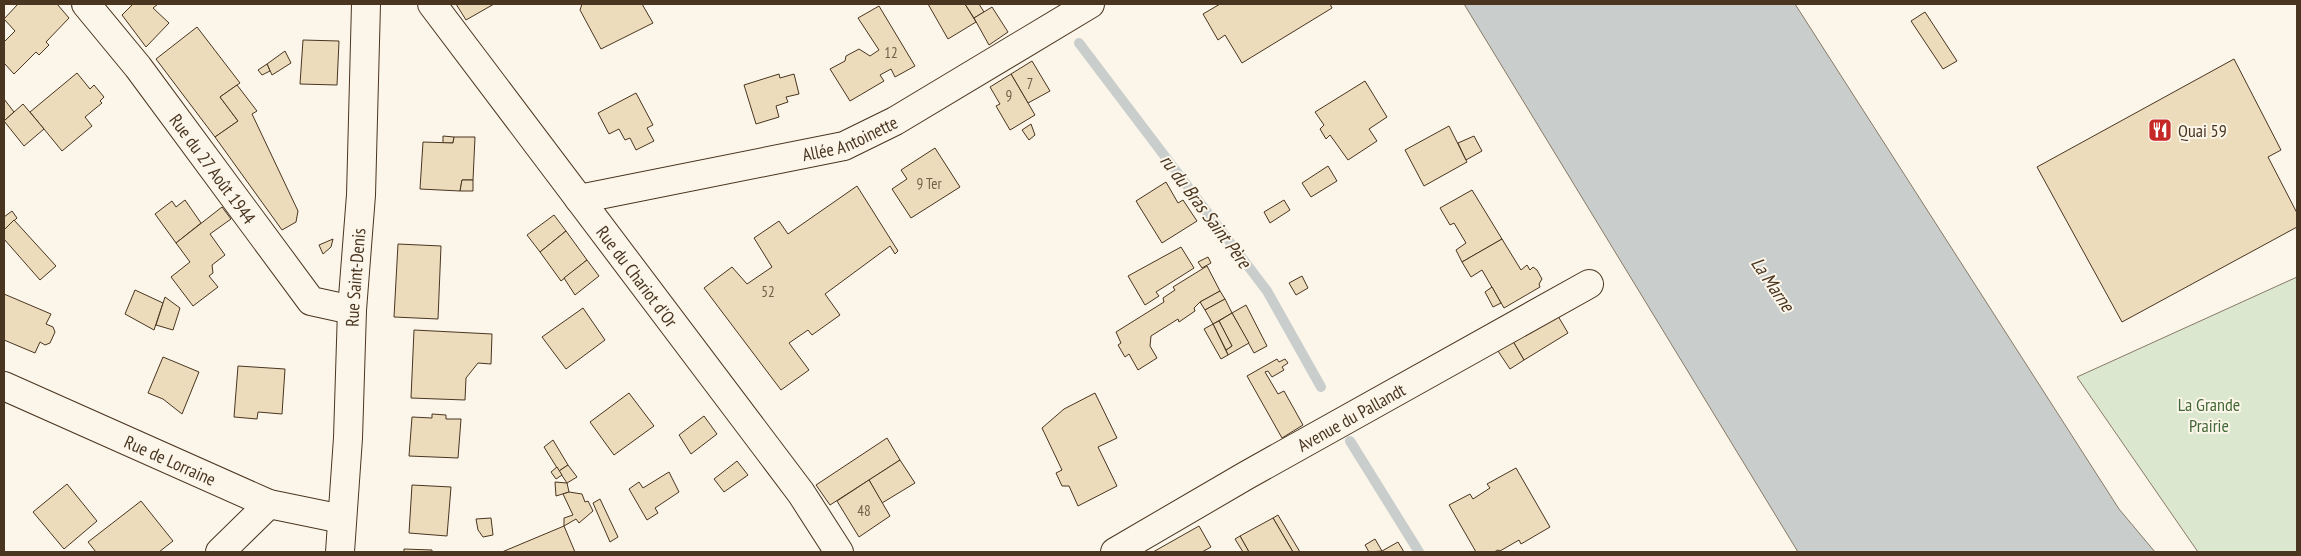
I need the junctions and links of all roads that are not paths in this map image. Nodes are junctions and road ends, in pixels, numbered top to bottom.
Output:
1 (86, 4) edge
2 (366, 4) edge
3 (432, 4) edge
4 (1090, 4) edge
5 (579, 199) junction
6 (1589, 284) dead end
7 (352, 310) junction
8 (4, 386) edge
9 (269, 504) junction
10 (342, 519) junction
11 (220, 552) edge
12 (340, 552) edge
13 (839, 552) edge
14 (1115, 552) edge

1 - 7 street, Rue du 27 Août 1944
2 - 7 street, Rue Saint-Denis
3 - 5 street, Rue du Chariot d'Or
4 - 5 street, Allée Antoinette
5 - 13 street, Rue du Chariot d'Or
6 - 14 street, Avenue du Pallandt
7 - 10 street, Rue Saint-Denis
8 - 9 street, Rue de Lorraine
9 - 10 street, Rue de Lorraine
9 - 11 street
10 - 12 street, Rue Saint-Denis

